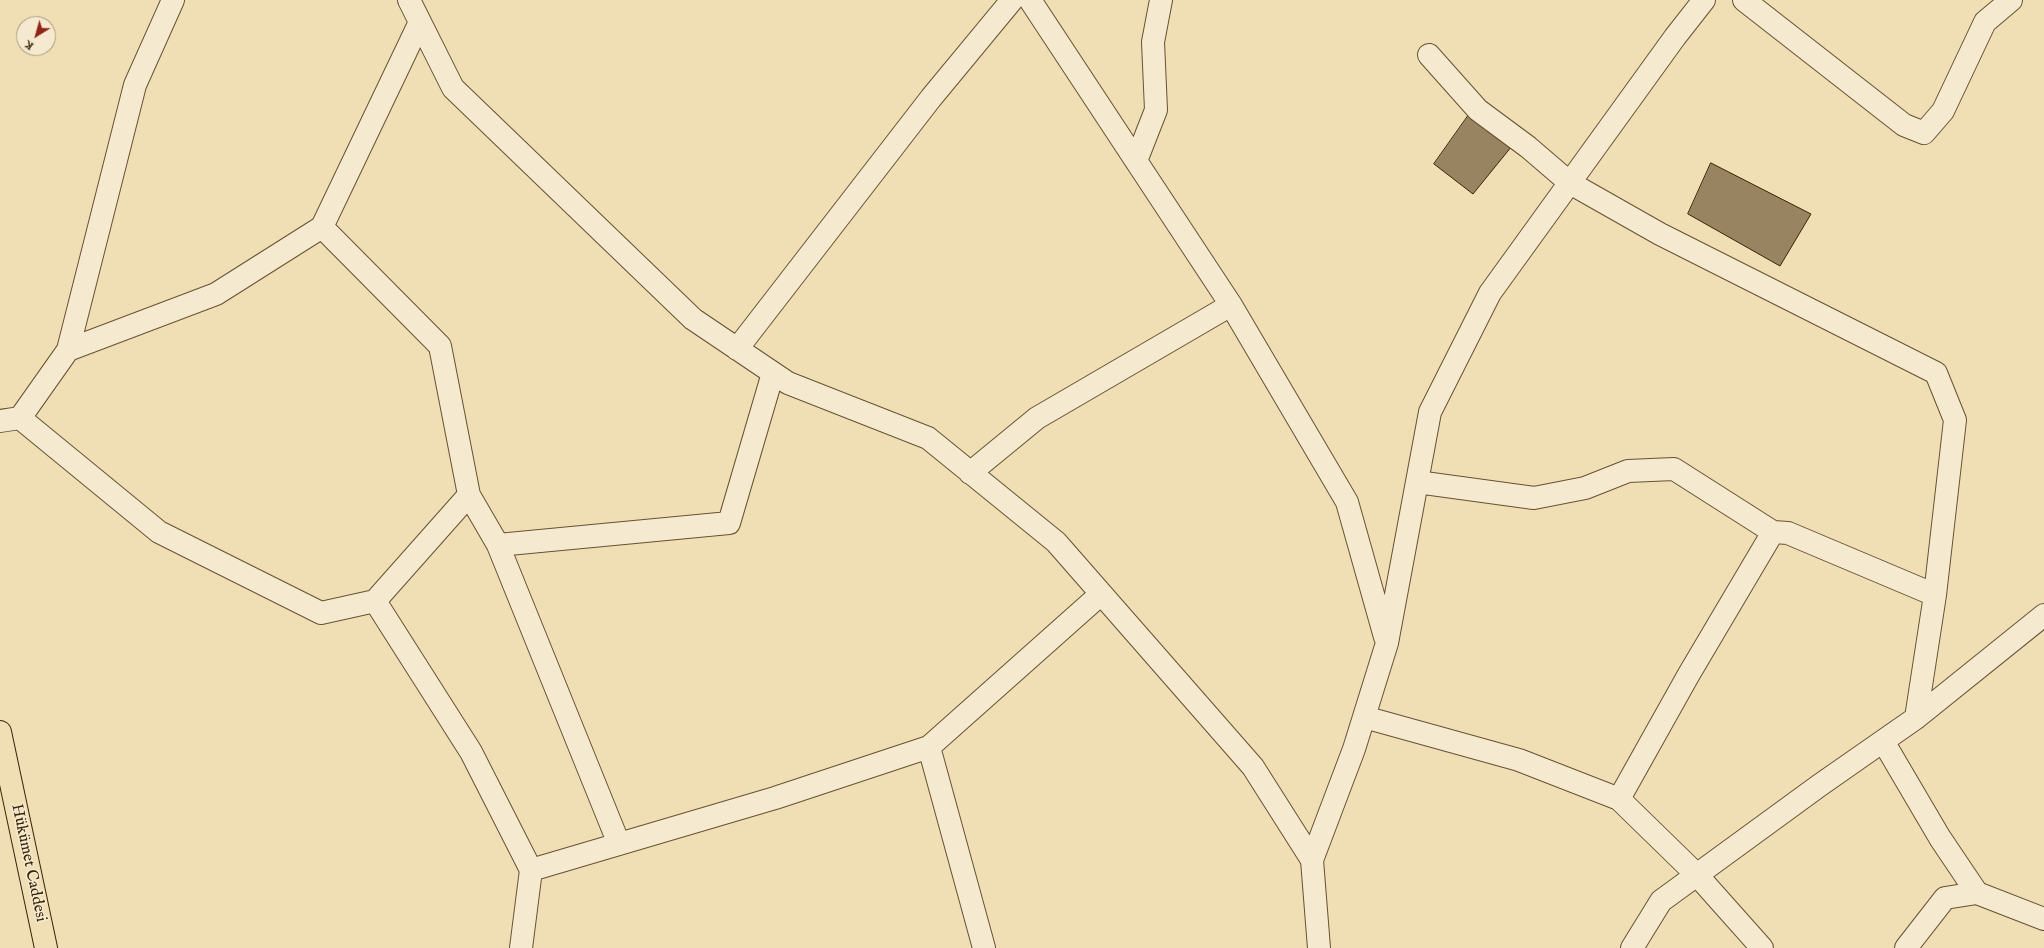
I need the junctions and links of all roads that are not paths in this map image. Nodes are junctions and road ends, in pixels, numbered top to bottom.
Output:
1 (173, 0) edge
2 (409, 0) edge
3 (1012, 0) edge
4 (1030, 0) edge
5 (1161, 0) edge
6 (1704, 0) edge
7 (1744, 0) edge
8 (2011, 0) edge
9 (420, 22) junction
10 (1430, 55) dead end
11 (1136, 161) junction
12 (1570, 183) junction
13 (322, 227) junction
14 (1231, 305) junction
15 (737, 349) junction
16 (68, 350) junction
17 (773, 372) junction
18 (10, 420) edge
19 (970, 473) junction
20 (1417, 482) junction
21 (469, 495) junction
22 (1773, 532) junction
23 (498, 545) junction
24 (1101, 594) junction
25 (1935, 595) junction
26 (375, 601) junction
27 (2044, 614) edge
28 (1386, 643) junction
29 (1364, 717) junction
30 (1916, 718) junction
31 (1, 740) edge
32 (1883, 741) junction
33 (929, 747) junction
34 (1619, 799) junction
35 (619, 844) junction
36 (1312, 860) junction
37 (531, 870) junction
38 (1697, 875) junction
39 (1977, 893) junction
40 (2044, 919) edge
41 (46, 948) edge
42 (521, 948) edge
43 (984, 948) edge
44 (1319, 948) edge
45 (1632, 948) edge
46 (1762, 948) edge
47 (1906, 948) edge

1 - 16 street
2 - 9 street
3 - 15 street
4 - 11 street
5 - 11 street
6 - 12 street
7 - 8 street
9 - 13 street
9 - 15 street
10 - 12 street
11 - 14 street
12 - 20 street
12 - 25 street
13 - 16 street
13 - 21 street
14 - 19 street
14 - 28 street
15 - 17 street
16 - 18 street
17 - 19 street
17 - 23 street
18 - 26 street
19 - 24 street
20 - 22 street
20 - 28 street
21 - 23 street
21 - 26 street
22 - 25 street
22 - 34 street
23 - 35 street
24 - 33 street
24 - 36 street
25 - 30 street
26 - 37 street
27 - 30 street
28 - 29 street
29 - 34 street
29 - 36 street
30 - 32 street
31 - 41 main road, Hükümet Caddesi
32 - 38 street
32 - 39 street
33 - 35 street
33 - 43 street
34 - 38 street
35 - 37 street
36 - 44 street
37 - 42 street
38 - 45 street
38 - 46 street
39 - 40 street
39 - 47 street

